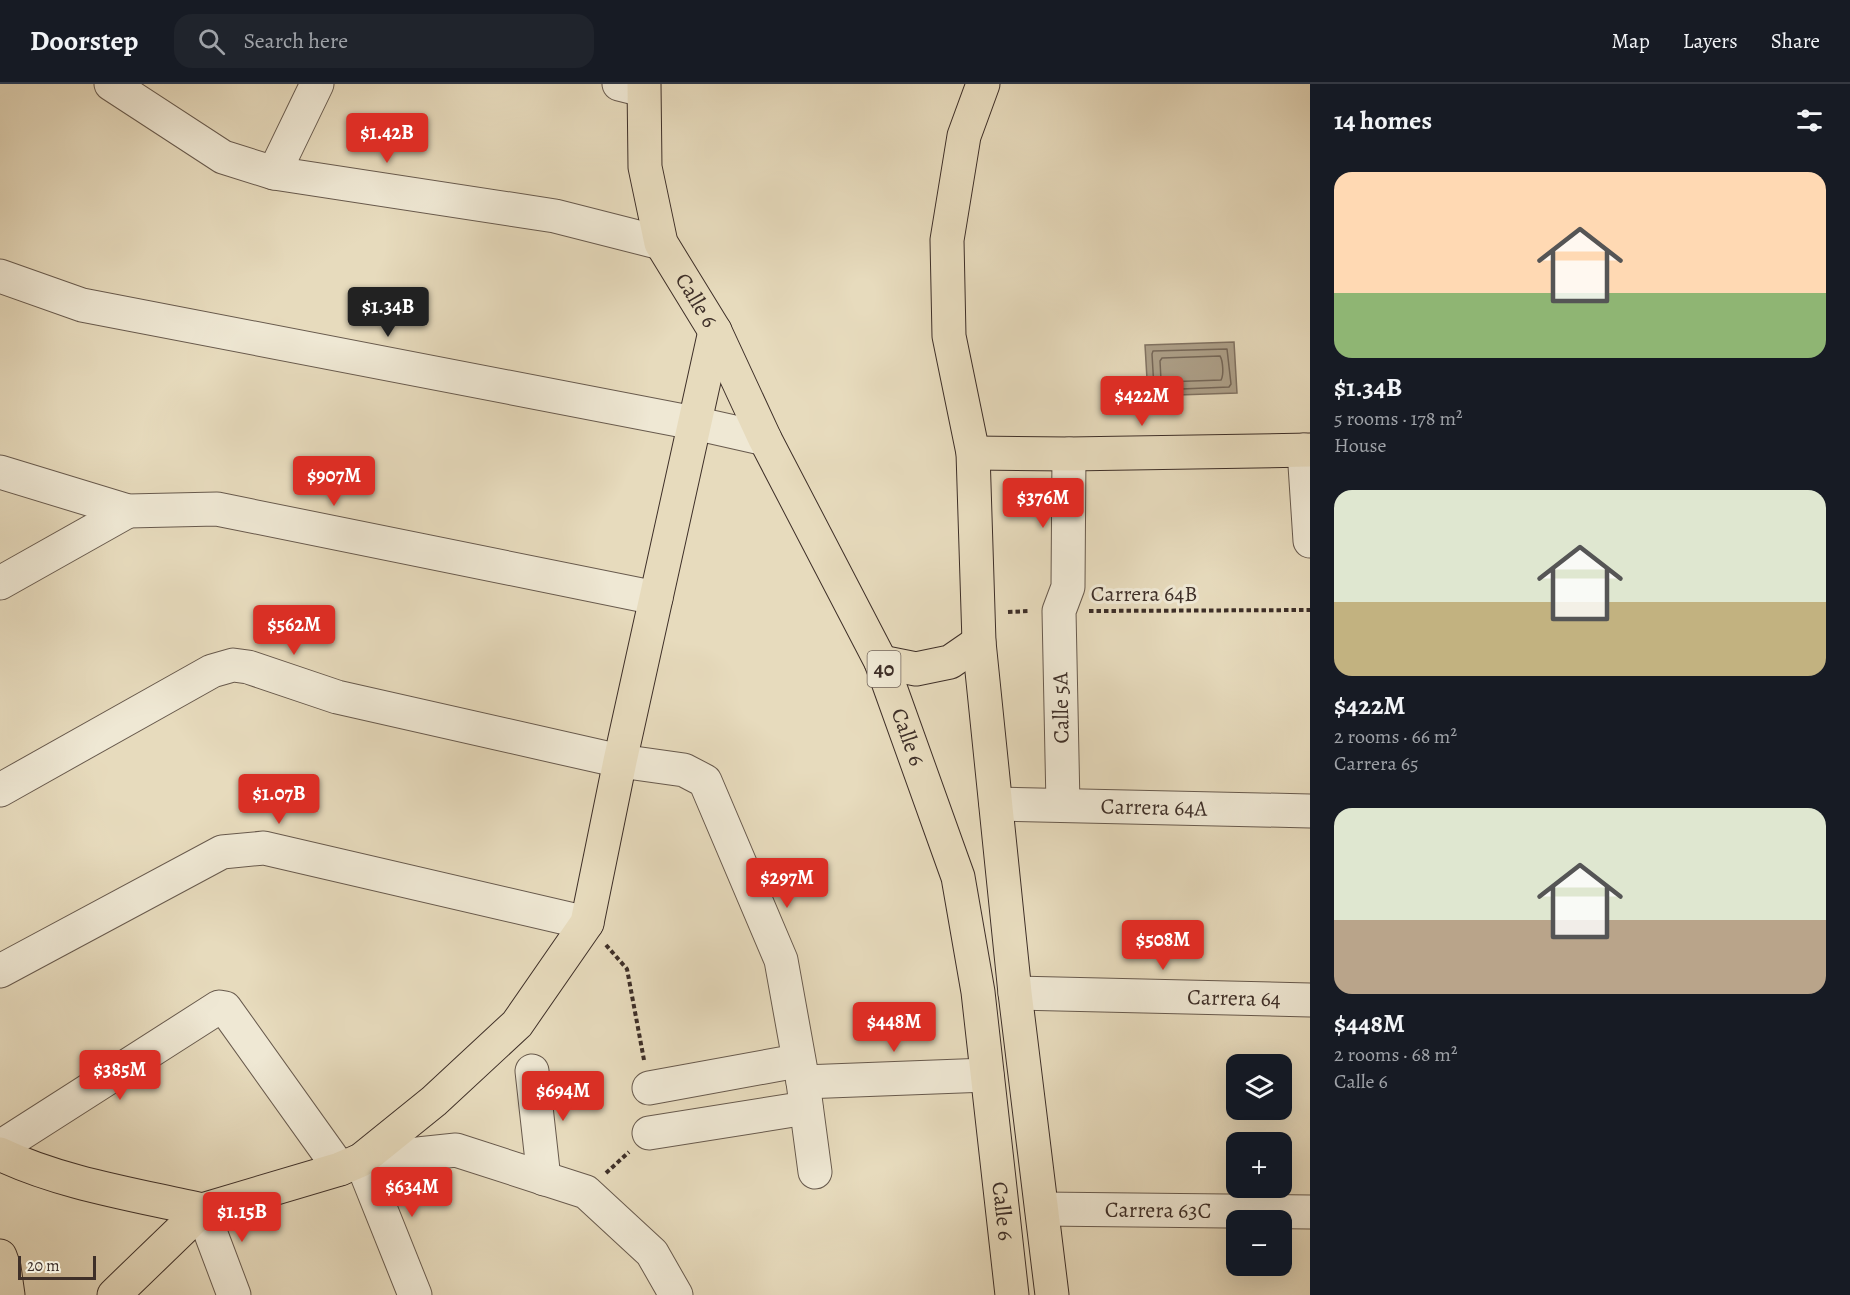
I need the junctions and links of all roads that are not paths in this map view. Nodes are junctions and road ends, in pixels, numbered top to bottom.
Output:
1 (111, 84) edge
2 (317, 84) edge
3 (983, 84) edge
4 (636, 86) edge
5 (274, 173) junction
6 (661, 243) junction
7 (0, 276) edge
8 (715, 331) junction
9 (694, 423) junction
10 (765, 439) junction
11 (1307, 450) edge
12 (974, 453) junction
13 (1069, 454) junction
14 (0, 472) edge
15 (128, 511) junction
16 (1310, 541) edge
17 (0, 583) edge
18 (656, 598) junction
19 (979, 627) junction
20 (881, 662) junction
21 (620, 761) junction
22 (0, 790) edge
23 (996, 804) junction
24 (1063, 805) junction
25 (1310, 811) edge
26 (587, 923) junction
27 (0, 971) edge
28 (1015, 993) junction
29 (1310, 1000) edge
30 (531, 1071) dead end
31 (987, 1075) junction
32 (802, 1084) junction
33 (649, 1088) road end
34 (648, 1133) road end
35 (0, 1147) edge
36 (0, 1154) edge
37 (350, 1165) junction
38 (815, 1172) dead end
39 (544, 1179) junction
40 (1042, 1209) junction
41 (202, 1210) junction
42 (1310, 1212) edge
43 (0, 1256) edge
44 (8, 1295) edge
45 (114, 1295) edge
46 (234, 1295) edge
47 (415, 1295) edge
48 (676, 1295) edge
49 (1012, 1295) edge
50 (1052, 1295) edge

1 - 5 street
2 - 5 street
3 - 12 main road, Calle 6
4 - 6 main road, Calle 6 / 40
5 - 6 street
6 - 8 main road, Calle 6 / 40
7 - 9 street
8 - 9 main road
8 - 10 main road, Calle 6 / 40
9 - 10 street
9 - 18 main road
10 - 20 main road, Calle 6 / 40
11 - 13 main road
11 - 16 street
12 - 13 main road
12 - 19 main road, Calle 6
13 - 24 street, Calle 5A
14 - 15 street
15 - 17 street
15 - 18 street
18 - 21 main road
19 - 20 main road
19 - 23 main road, Calle 6
20 - 31 main road, Calle 6 / 40
21 - 22 street
21 - 26 main road
21 - 32 street
23 - 24 street, Carrera 64A
23 - 28 main road, Calle 6
24 - 25 street, Carrera 64A
26 - 27 street
26 - 37 main road
28 - 29 street, Carrera 64
28 - 40 main road, Calle 6
30 - 39 street
31 - 32 street
31 - 49 main road, Calle 6 / 40
32 - 33 street
32 - 34 street
32 - 38 street
35 - 37 street
36 - 41 main road
37 - 39 street
37 - 41 main road
37 - 47 street
39 - 48 street
40 - 42 street, Carrera 63C
40 - 50 main road, Calle 6
41 - 45 main road
41 - 46 street
43 - 44 main road

